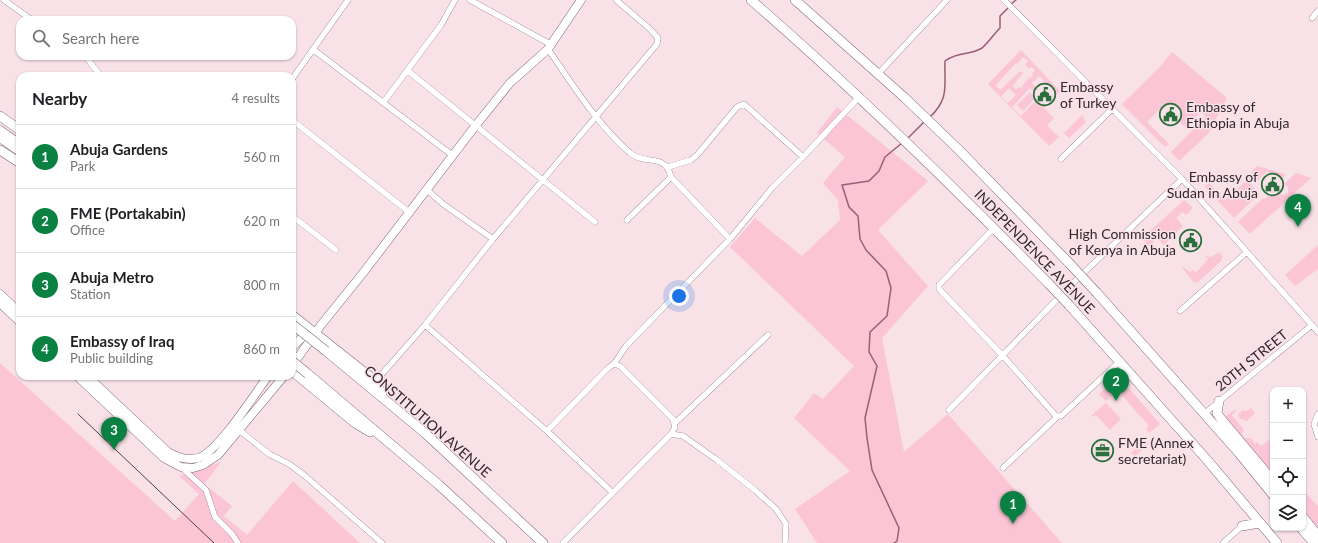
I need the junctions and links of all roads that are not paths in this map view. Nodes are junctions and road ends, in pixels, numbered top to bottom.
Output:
1 (4, 0) edge
2 (348, 0) edge
3 (455, 0) edge
4 (470, 0) edge
5 (581, 0) edge
6 (616, 0) edge
7 (751, 0) edge
8 (795, 0) edge
9 (947, 0) edge
10 (1004, 0) edge
11 (1318, 11) edge
12 (26, 16) edge
13 (1312, 18) dead end
14 (549, 47) junction
15 (314, 50) junction
16 (88, 60) edge
17 (408, 71) junction
18 (98, 72) edge
19 (879, 73) junction
20 (296, 74) edge
21 (859, 97) junction
22 (383, 103) junction
23 (1112, 109) junction
24 (0, 116) edge
25 (596, 118) junction
26 (296, 123) edge
27 (476, 125) junction
28 (16, 127) edge
29 (0, 130) edge
30 (0, 138) edge
31 (13, 148) edge
32 (452, 155) junction
33 (803, 157) junction
34 (1062, 159) dead end
35 (668, 167) junction
36 (671, 177) junction
37 (1182, 179) junction
38 (543, 180) junction
39 (426, 189) junction
40 (409, 212) junction
41 (296, 219) edge
42 (627, 220) dead end
43 (595, 222) dead end
44 (994, 228) junction
45 (493, 239) junction
46 (730, 239) junction
47 (336, 250) dead end
48 (1247, 252) junction
49 (0, 294) edge
50 (0, 303) edge
51 (16, 309) edge
52 (1180, 311) dead end
53 (296, 317) edge
54 (16, 318) edge
55 (425, 325) junction
56 (1312, 325) junction
57 (296, 327) edge
58 (316, 329) junction
59 (1318, 332) edge
60 (768, 335) dead end
61 (296, 343) edge
62 (1003, 356) junction
63 (296, 360) edge
64 (1120, 361) junction
65 (296, 364) edge
66 (614, 364) junction
67 (296, 374) edge
68 (81, 380) edge
69 (91, 380) edge
70 (265, 380) edge
71 (281, 380) edge
72 (375, 382) junction
73 (1219, 401) junction
74 (388, 403) junction
75 (948, 410) dead end
76 (1205, 413) junction
77 (1318, 414) edge
78 (1057, 417) junction
79 (675, 423) junction
80 (240, 430) junction
81 (547, 431) junction
82 (671, 434) junction
83 (1318, 437) edge
84 (1242, 444) junction
85 (393, 446) junction
86 (181, 467) junction
87 (1003, 468) dead end
88 (1253, 470) junction
89 (1270, 477) edge
90 (1270, 491) edge
91 (613, 493) junction
92 (510, 512) junction
93 (1250, 512) junction
94 (478, 521) junction
95 (1306, 521) edge
96 (1259, 523) junction
97 (1242, 526) junction
98 (1304, 531) edge
99 (1318, 536) edge
100 (238, 543) edge
101 (382, 543) edge
102 (494, 543) edge
103 (502, 543) edge
104 (543, 543) edge
105 (551, 543) edge
106 (563, 543) edge
107 (784, 543) edge
108 (1222, 543) edge
109 (1277, 543) edge
110 (1314, 543) edge

1 - 12 street
2 - 15 street
3 - 17 street
4 - 14 street
5 - 14 street
6 - 25 street
7 - 21 main road, INDEPENDENCE AVENUE
8 - 19 main road, INDEPENDENCE AVENUE
9 - 19 street
10 - 23 street
11 - 13 street
14 - 25 street
14 - 27 street
15 - 20 street
15 - 22 street
16 - 18 street
17 - 22 street
17 - 27 street
19 - 76 main road, INDEPENDENCE AVENUE, bridge
21 - 33 street
21 - 44 main road, INDEPENDENCE AVENUE
22 - 32 street
23 - 34 street
23 - 37 street
24 - 28 main road
25 - 35 street
25 - 38 street
26 - 40 street
27 - 32 street
27 - 38 street
29 - 31 street
30 - 31 street
32 - 39 street
33 - 35 street
33 - 46 street
35 - 36 street
36 - 42 street
36 - 46 street
37 - 48 street
37 - 62 street
38 - 43 street
38 - 45 street
39 - 40 street
39 - 45 street
40 - 58 street
41 - 47 street
44 - 62 street
44 - 64 main road, INDEPENDENCE AVENUE, bridge
45 - 55 street
46 - 66 street
48 - 52 street
48 - 56 street
49 - 51 street
50 - 54 street
53 - 58 main road
55 - 72 street
55 - 81 street
56 - 59 street
56 - 73 street, 20TH STREET
57 - 74 main road, CONSTITUTION AVENUE, bridge
58 - 61 street
58 - 63 street
58 - 72 main road
60 - 79 street
62 - 75 street
62 - 78 street
64 - 78 street
64 - 93 main road, INDEPENDENCE AVENUE
65 - 85 main road, bridge
66 - 79 street
66 - 81 street
67 - 85 main road
68 - 86 street
69 - 70 street
71 - 80 street
72 - 74 main road
73 - 76 street, 20TH STREET
73 - 84 main road
74 - 92 main road, CONSTITUTION AVENUE
76 - 88 main road, INDEPENDENCE AVENUE
77 - 83 street
78 - 87 street
79 - 82 street
80 - 86 street
80 - 101 street
81 - 91 street
82 - 91 street
82 - 107 street
84 - 88 main road
84 - 89 main road
85 - 94 main road
86 - 100 street
88 - 90 main road, INDEPENDENCE AVENUE
91 - 106 street
92 - 104 main road, CONSTITUTION AVENUE
92 - 105 main road
93 - 96 main road, INDEPENDENCE AVENUE
93 - 97 main road
94 - 102 main road
94 - 103 main road
95 - 99 main road
96 - 97 main road
96 - 109 main road, INDEPENDENCE AVENUE
97 - 108 street
98 - 110 main road

